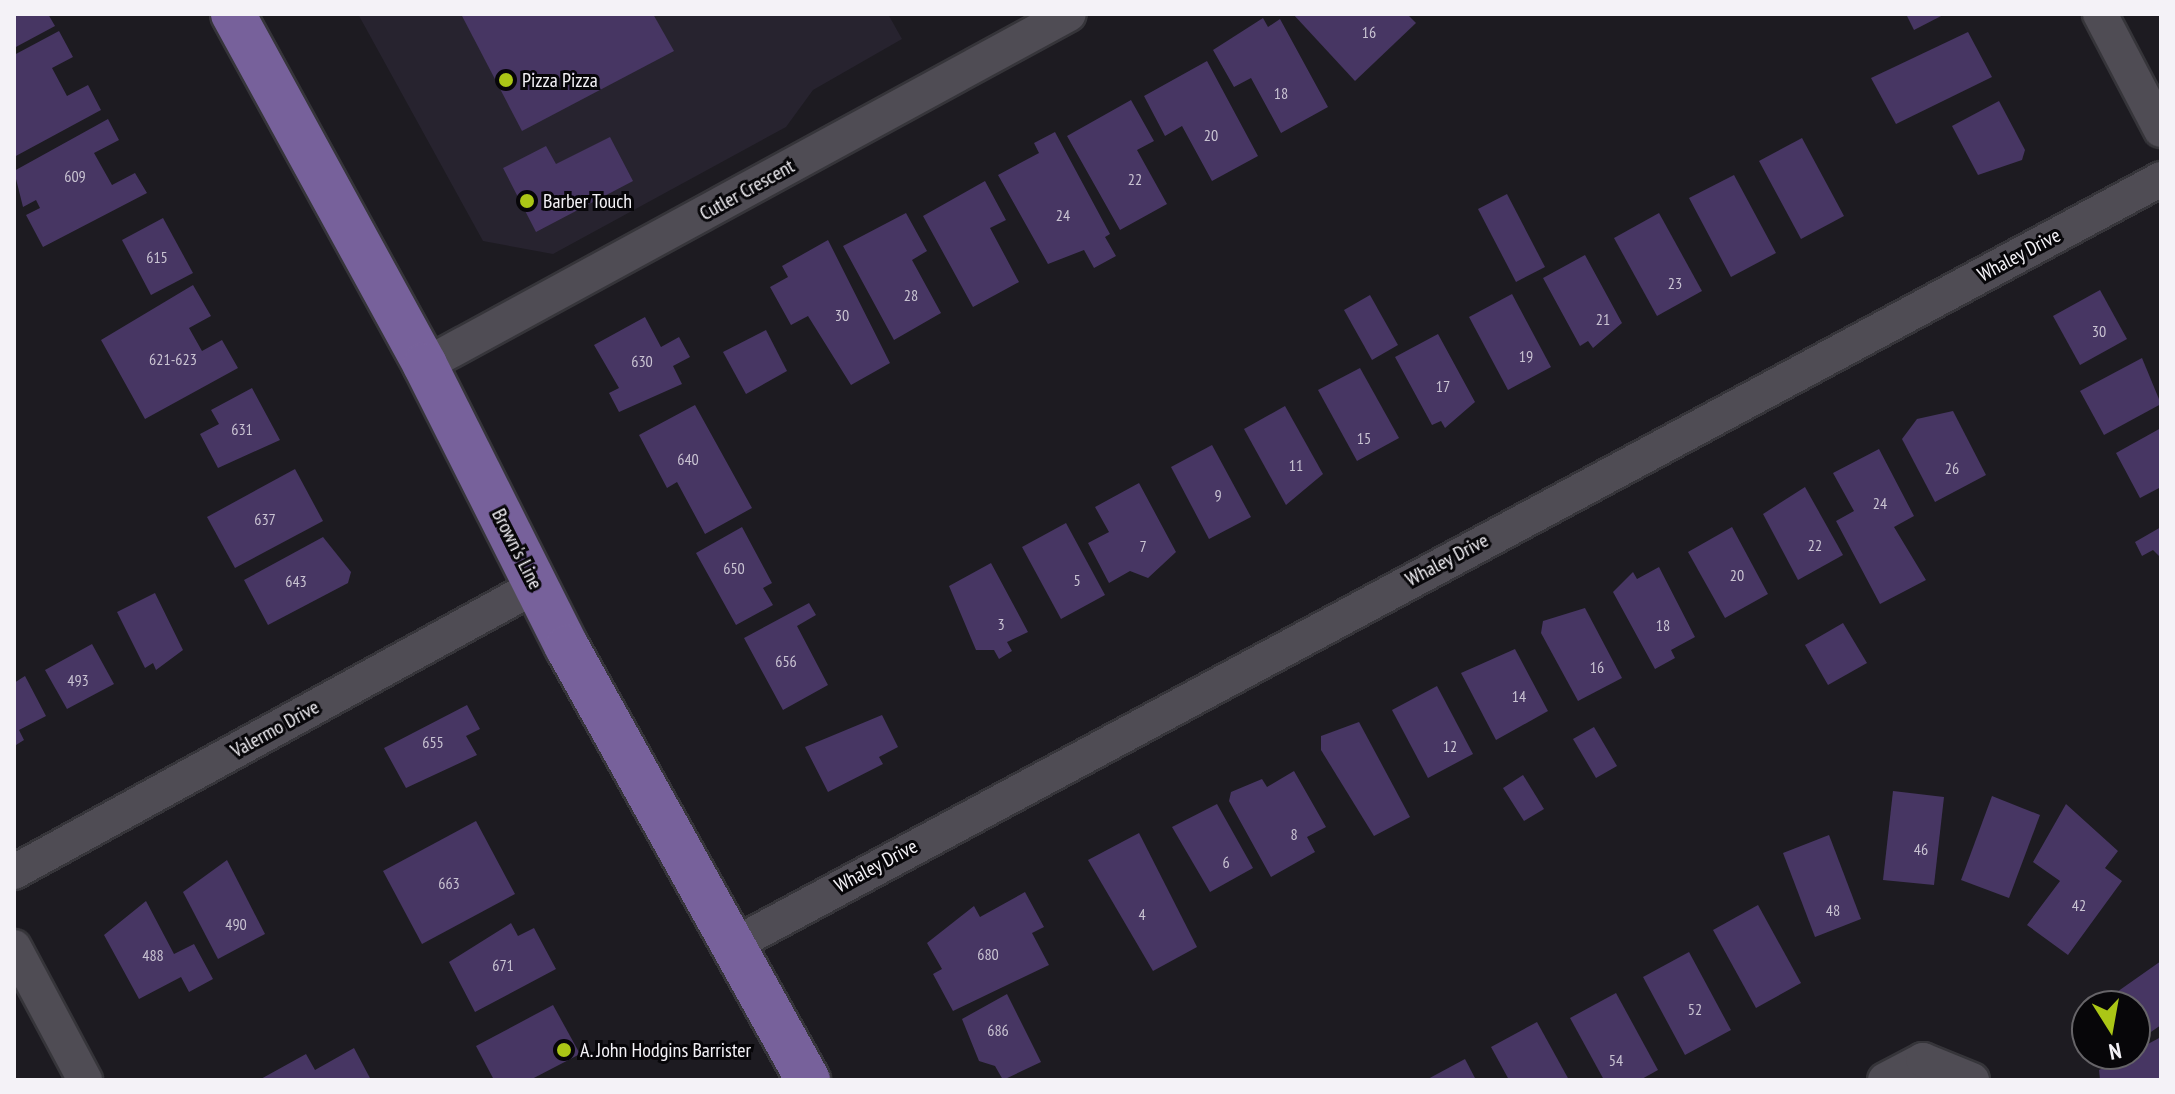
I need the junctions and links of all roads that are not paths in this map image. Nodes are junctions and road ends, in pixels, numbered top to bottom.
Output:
1 (233, 14) edge
2 (1069, 14) edge
3 (2100, 14) edge
4 (2161, 130) edge
5 (2161, 179) edge
6 (425, 365) junction
7 (536, 586) junction
8 (14, 872) edge
9 (735, 944) junction
10 (14, 947) edge
11 (85, 1080) edge
12 (808, 1080) edge
13 (1885, 1080) edge
14 (1972, 1080) edge

1 - 6 main road, Brown's Line
2 - 6 street, Cutler Crescent
3 - 4 street
5 - 9 street, Whaley Drive
6 - 7 main road, Brown's Line
7 - 8 street, Valermo Drive
7 - 9 main road, Brown's Line
9 - 12 main road, Brown's Line
10 - 11 street
13 - 14 street

